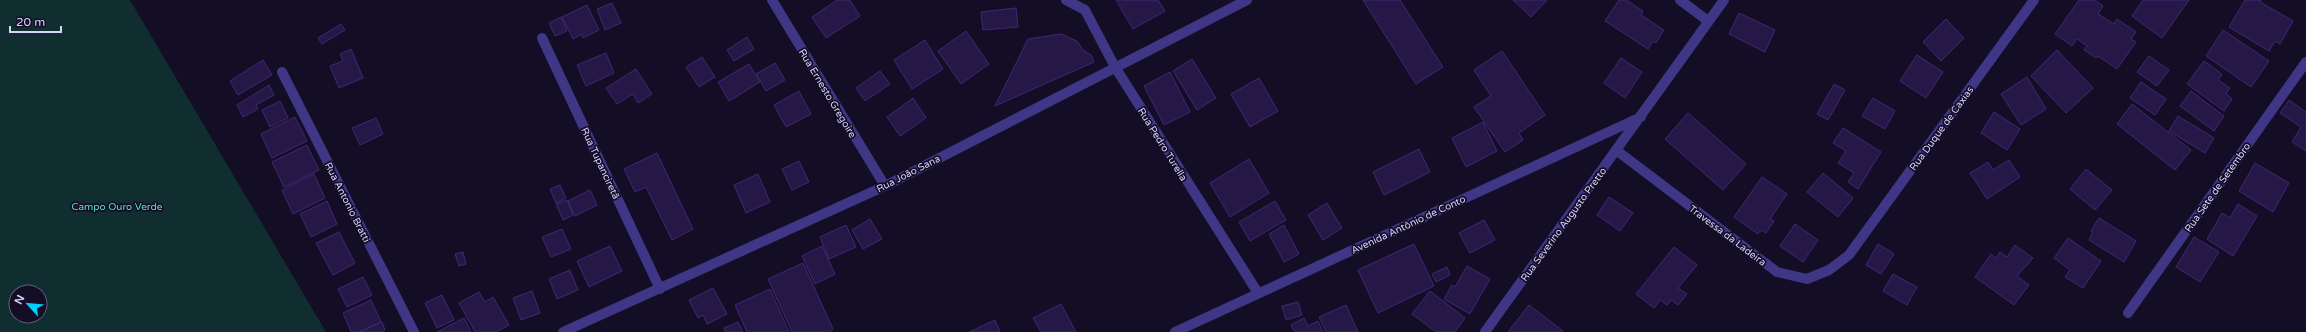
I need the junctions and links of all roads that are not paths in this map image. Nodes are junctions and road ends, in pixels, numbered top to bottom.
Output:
1 (772, 0) edge
2 (1066, 0) edge
3 (1247, 0) edge
4 (1680, 0) edge
5 (1724, 0) edge
6 (2034, 0) edge
7 (1708, 22) junction
8 (542, 38) dead end
9 (2306, 62) edge
10 (1115, 67) junction
11 (282, 72) dead end
12 (1641, 117) junction
13 (1616, 150) junction
14 (885, 186) junction
15 (1849, 256) joint
16 (660, 289) junction
17 (1258, 293) junction
18 (2128, 313) dead end
19 (414, 332) edge
20 (562, 332) edge
21 (1175, 332) edge
22 (1485, 332) edge

1 - 14 street, Rua Ernesto Gregoire
2 - 10 street, Rua Pedro Turella
3 - 10 street, Rua João Sana
4 - 7 street
5 - 7 street, Rua Severino Augusto Pretto
6 - 15 street, Rua Duque de Caxias
7 - 12 street, Rua Severino Augusto Pretto
8 - 16 street, Rua Tupanciretã
9 - 18 street, Rua Sete de Setembro
10 - 14 street, Rua João Sana
10 - 17 street, Rua Pedro Turella
11 - 19 street, Rua Antonio Bratti
12 - 13 street, Rua Severino Augusto Pretto
12 - 17 street, Avenida Antônio de Conto
13 - 15 street, Travessa da Ladeira
13 - 22 street, Rua Severino Augusto Pretto
14 - 16 street, Rua João Sana
16 - 20 street, Rua João Sana
17 - 21 street, Avenida Antônio de Conto

